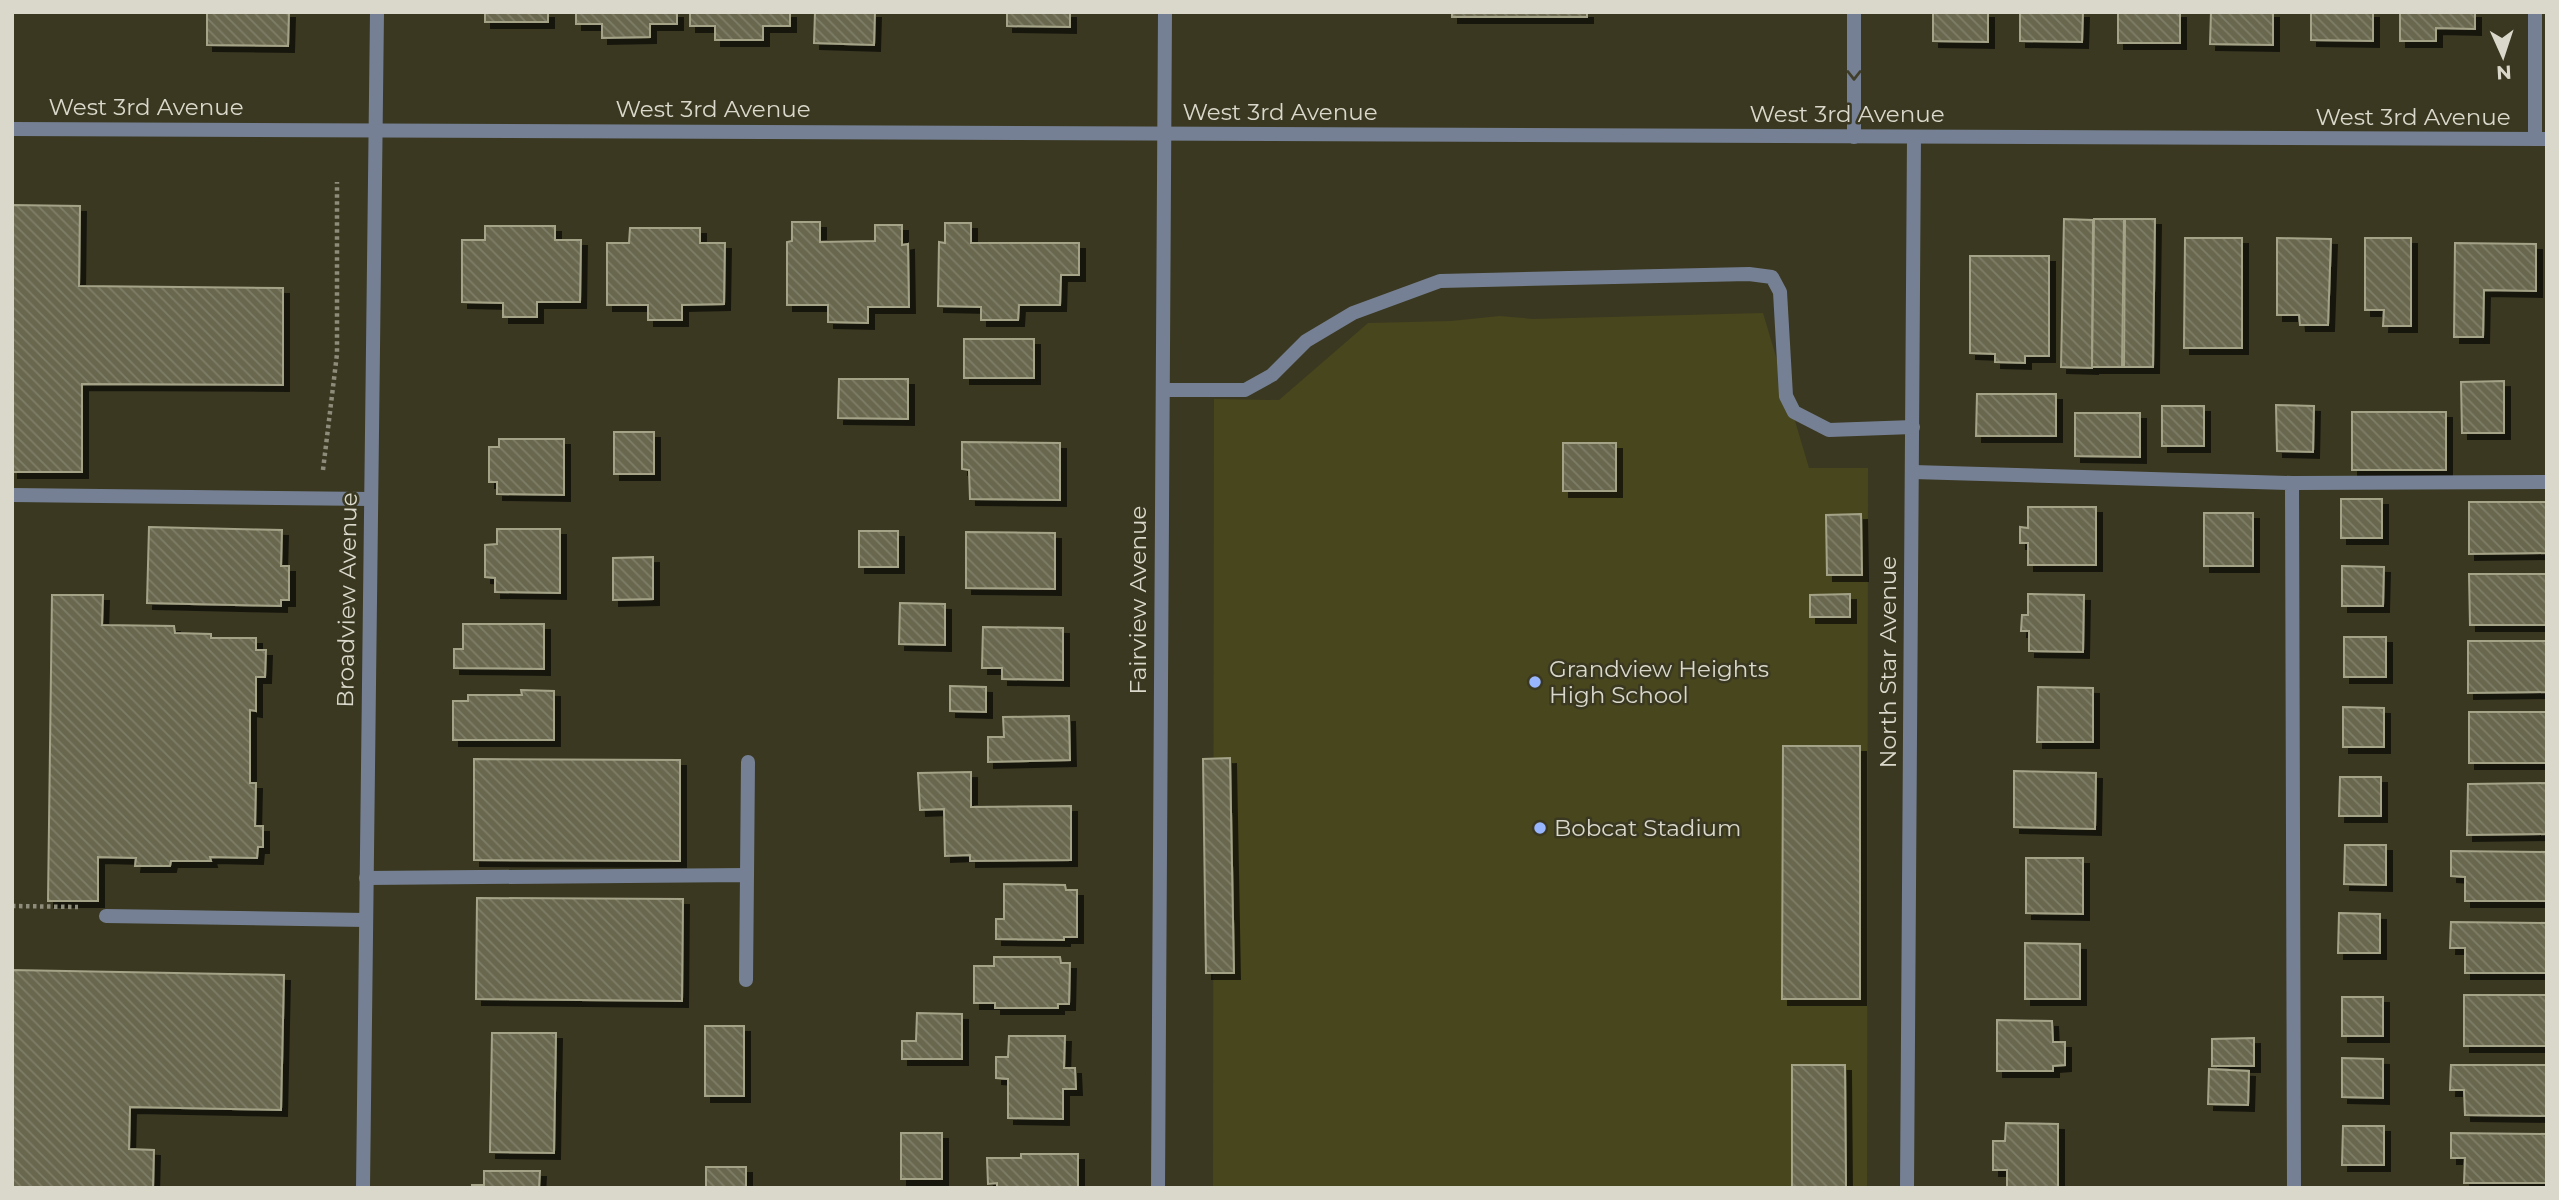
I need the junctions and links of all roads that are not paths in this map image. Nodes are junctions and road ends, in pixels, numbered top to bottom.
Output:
1 (377, 12) edge
2 (1165, 12) edge
3 (1854, 12) edge
4 (2535, 12) edge
5 (12, 129) edge
6 (375, 132) junction
7 (1165, 135) junction
8 (1854, 137) junction
9 (1914, 137) junction
10 (2541, 139) edge
11 (1163, 390) junction
12 (1913, 427) junction
13 (1913, 472) junction
14 (2547, 482) edge
15 (2292, 483) junction
16 (12, 495) edge
17 (371, 499) junction
18 (748, 762) dead end
19 (747, 875) junction
20 (366, 878) junction
21 (106, 916) dead end
22 (366, 920) junction
23 (746, 979) dead end
24 (363, 1188) edge
25 (1158, 1188) edge
26 (1907, 1188) edge
27 (2294, 1188) edge

1 - 6 street, Broadview Avenue
2 - 7 street, Fairview Avenue
3 -> 8 street
4 - 10 street
5 - 6 street, West 3rd Avenue
6 - 7 street, West 3rd Avenue
6 - 17 street, Broadview Avenue
7 - 8 street, West 3rd Avenue
7 - 11 street, Fairview Avenue
8 - 9 street, West 3rd Avenue
9 - 10 street, West 3rd Avenue
9 - 12 street, North Star Avenue
11 - 12 street
11 - 25 street, Fairview Avenue
12 - 13 street, North Star Avenue
13 - 15 street
13 - 26 street, North Star Avenue
14 - 15 street
15 - 27 street
16 - 17 street
17 - 20 street, Broadview Avenue
18 - 19 street
19 - 20 street
19 - 23 street
20 - 22 street, Broadview Avenue
21 - 22 street
22 - 24 street, Broadview Avenue

